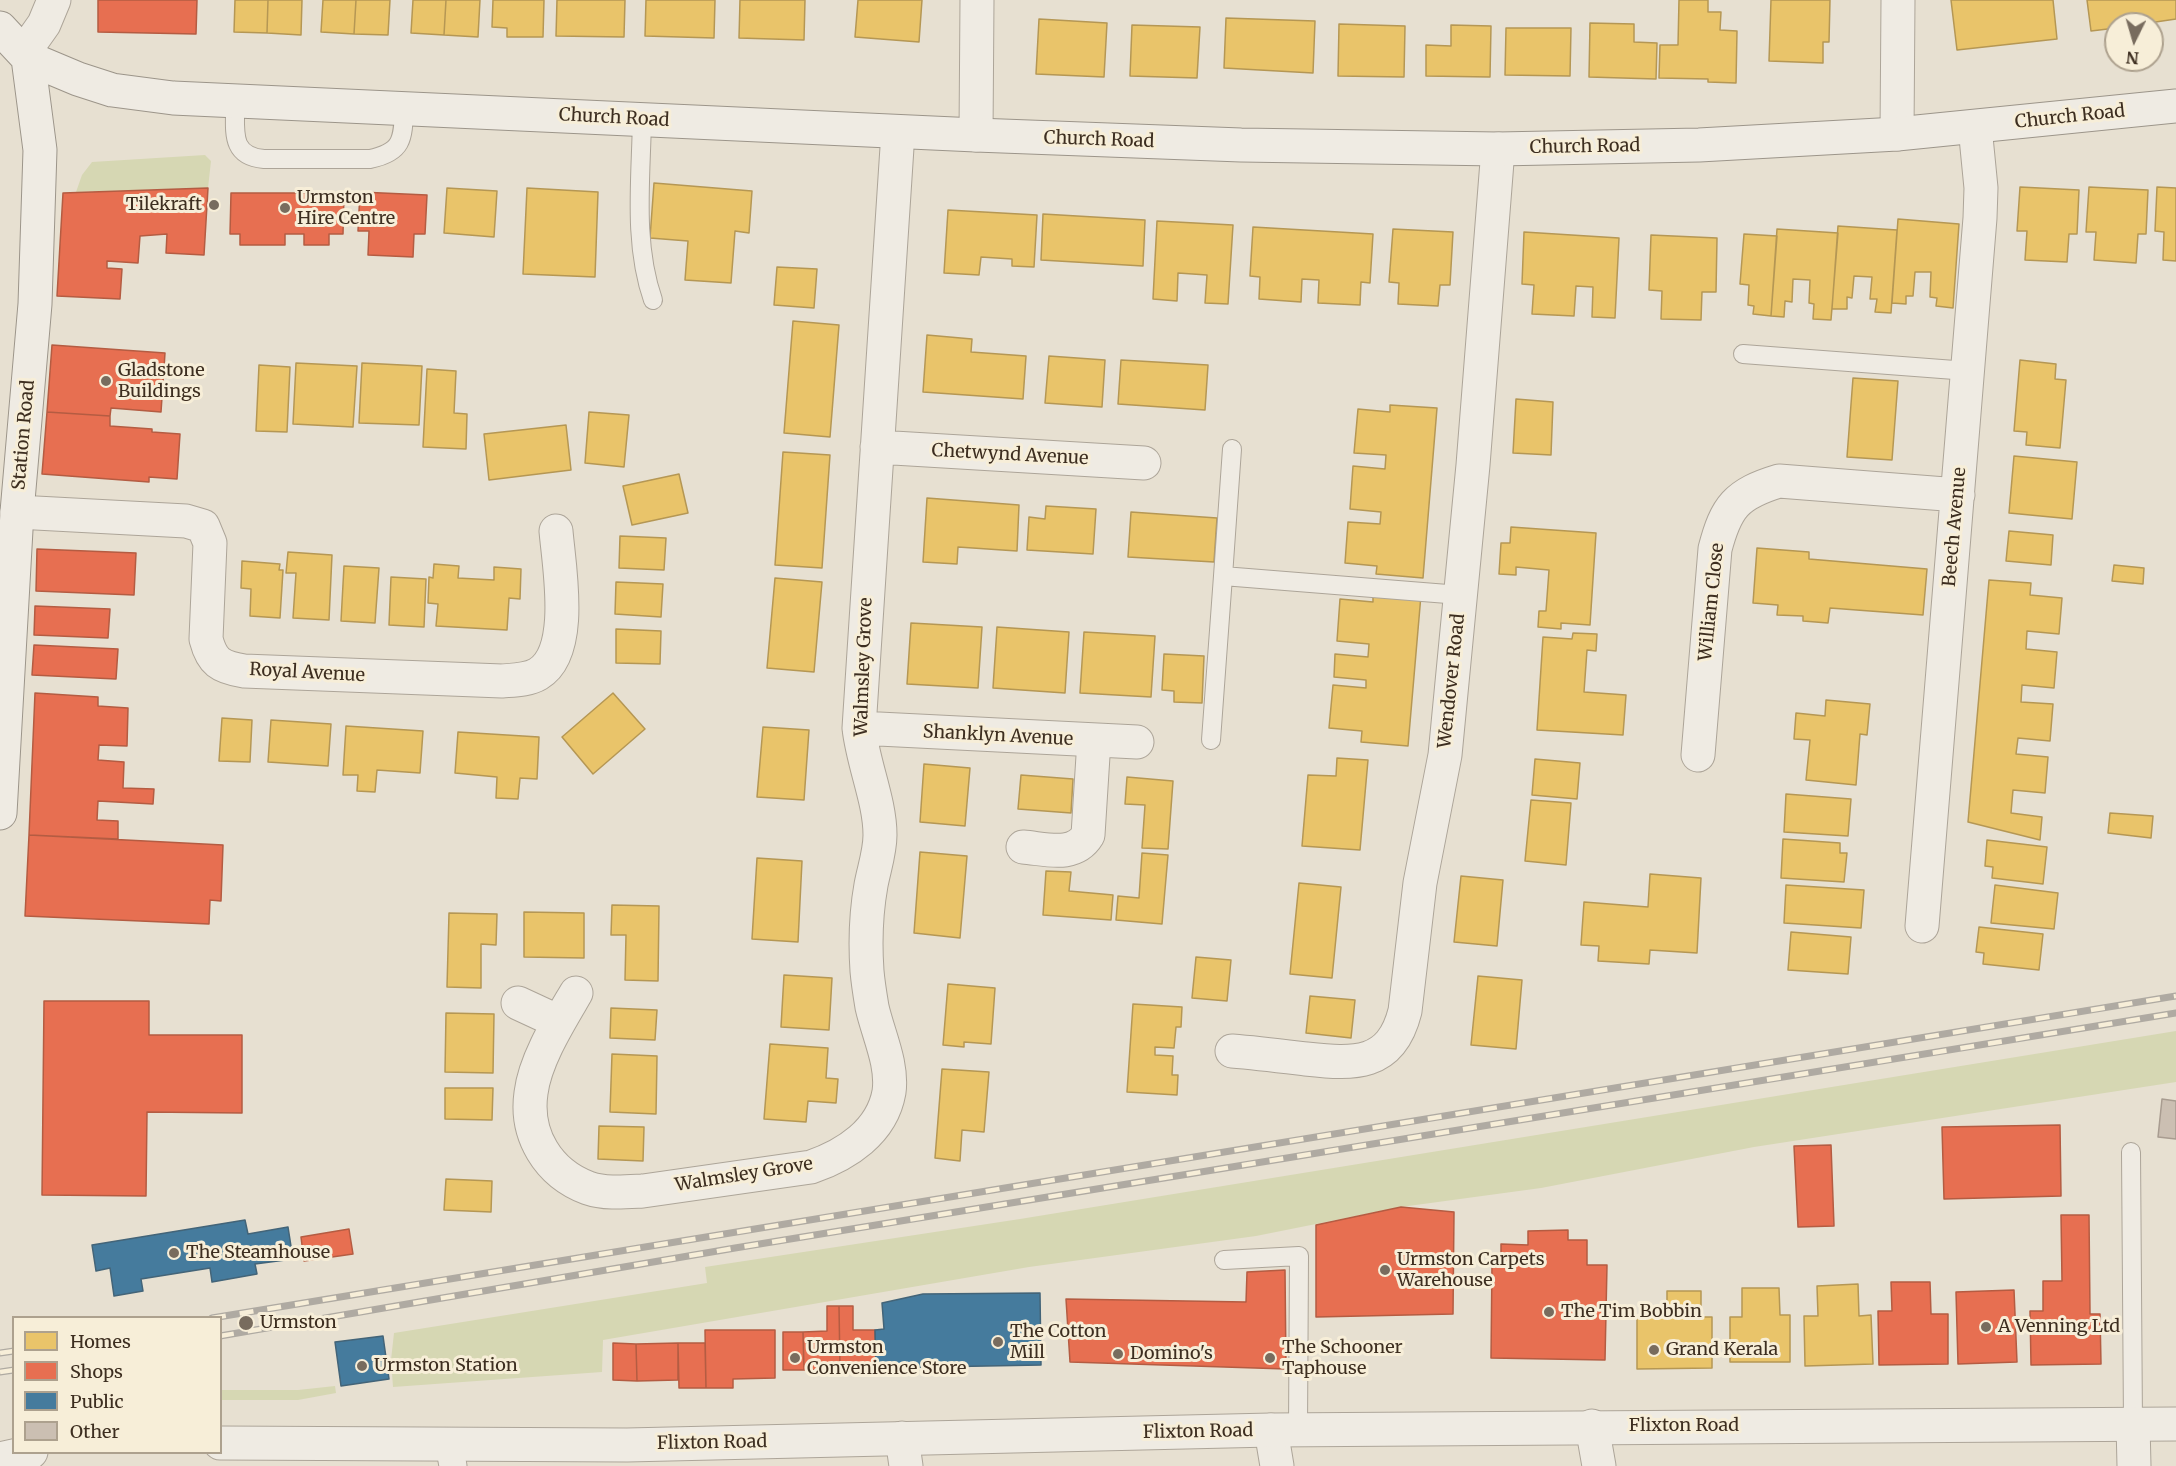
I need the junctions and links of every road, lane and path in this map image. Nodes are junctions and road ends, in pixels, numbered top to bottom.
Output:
1 (54, 0) edge
2 (977, 0) edge
3 (1898, 0) edge
4 (0, 28) edge
5 (28, 58) junction
6 (235, 100) junction
7 (2176, 106) edge
8 (404, 108) junction
9 (642, 119) junction
10 (1975, 127) junction
11 (898, 132) junction
12 (1897, 134) junction
13 (976, 135) junction
14 (1498, 149) junction
15 (653, 300) dead end
16 (1743, 354) dead end
17 (1968, 371) junction
18 (877, 447) junction
19 (1232, 449) dead end
20 (1144, 463) dead end
21 (1958, 495) junction
22 (17, 512) junction
23 (556, 531) dead end
24 (1223, 576) junction
25 (1460, 595) junction
26 (5, 633) edge
27 (859, 728) junction
28 (1094, 740) junction
29 (1211, 740) dead end
30 (1137, 742) dead end
31 (1698, 755) dead end
32 (0, 813) edge
33 (1023, 847) dead end
34 (1922, 927) dead end
35 (576, 993) dead end
36 (518, 1003) dead end
37 (559, 1022) junction
38 (1232, 1051) dead end
39 (2131, 1152) dead end
40 (1224, 1260) dead end
41 (2133, 1424) junction
42 (2176, 1424) edge
43 (1592, 1426) junction
44 (1285, 1430) junction
45 (222, 1443) edge
46 (904, 1452) edge
47 (22, 1454) edge
48 (451, 1455) edge
49 (0, 1459) edge
50 (1277, 1466) edge
51 (1599, 1466) edge
52 (2134, 1466) edge

1 - 5 street
2 - 13 street
3 - 12 street
4 - 5 street
5 - 6 street, Church Road
5 - 22 street, Station Road
6 - 8 street, Church Road
6 - 8 lane
7 - 10 street, Church Road
8 - 9 street, Church Road
9 - 11 street, Church Road
9 - 15 lane
10 - 12 street, Church Road
10 - 17 street, Beech Avenue
11 - 13 street, Church Road
11 - 18 street, Walmsley Grove
12 - 14 street, Church Road
13 - 14 street, Church Road
14 - 25 street, Wendover Road
16 - 17 lane
17 - 21 street, Beech Avenue
18 - 20 street, Chetwynd Avenue
18 - 27 street, Walmsley Grove
19 - 24 lane
21 - 31 street, William Close
21 - 34 street, Beech Avenue
22 - 23 street, Royal Avenue
22 - 26 street, Station Road
24 - 25 lane
24 - 29 lane
25 - 38 street, Wendover Road
26 - 32 street, Station Road
27 - 28 street, Shanklyn Avenue
27 - 37 street, Walmsley Grove
28 - 30 street, Shanklyn Avenue
28 - 33 street
35 - 37 street, Walmsley Grove
36 - 37 street
39 - 41 lane
40 - 44 lane
41 - 42 street, Flixton Road
41 - 43 street, Flixton Road
41 - 52 street
43 - 44 street, Flixton Road
43 - 51 street
44 - 46 street, Flixton Road
44 - 50 street
45 - 48 street, Flixton Road
46 - 48 street, Flixton Road
47 - 49 street

